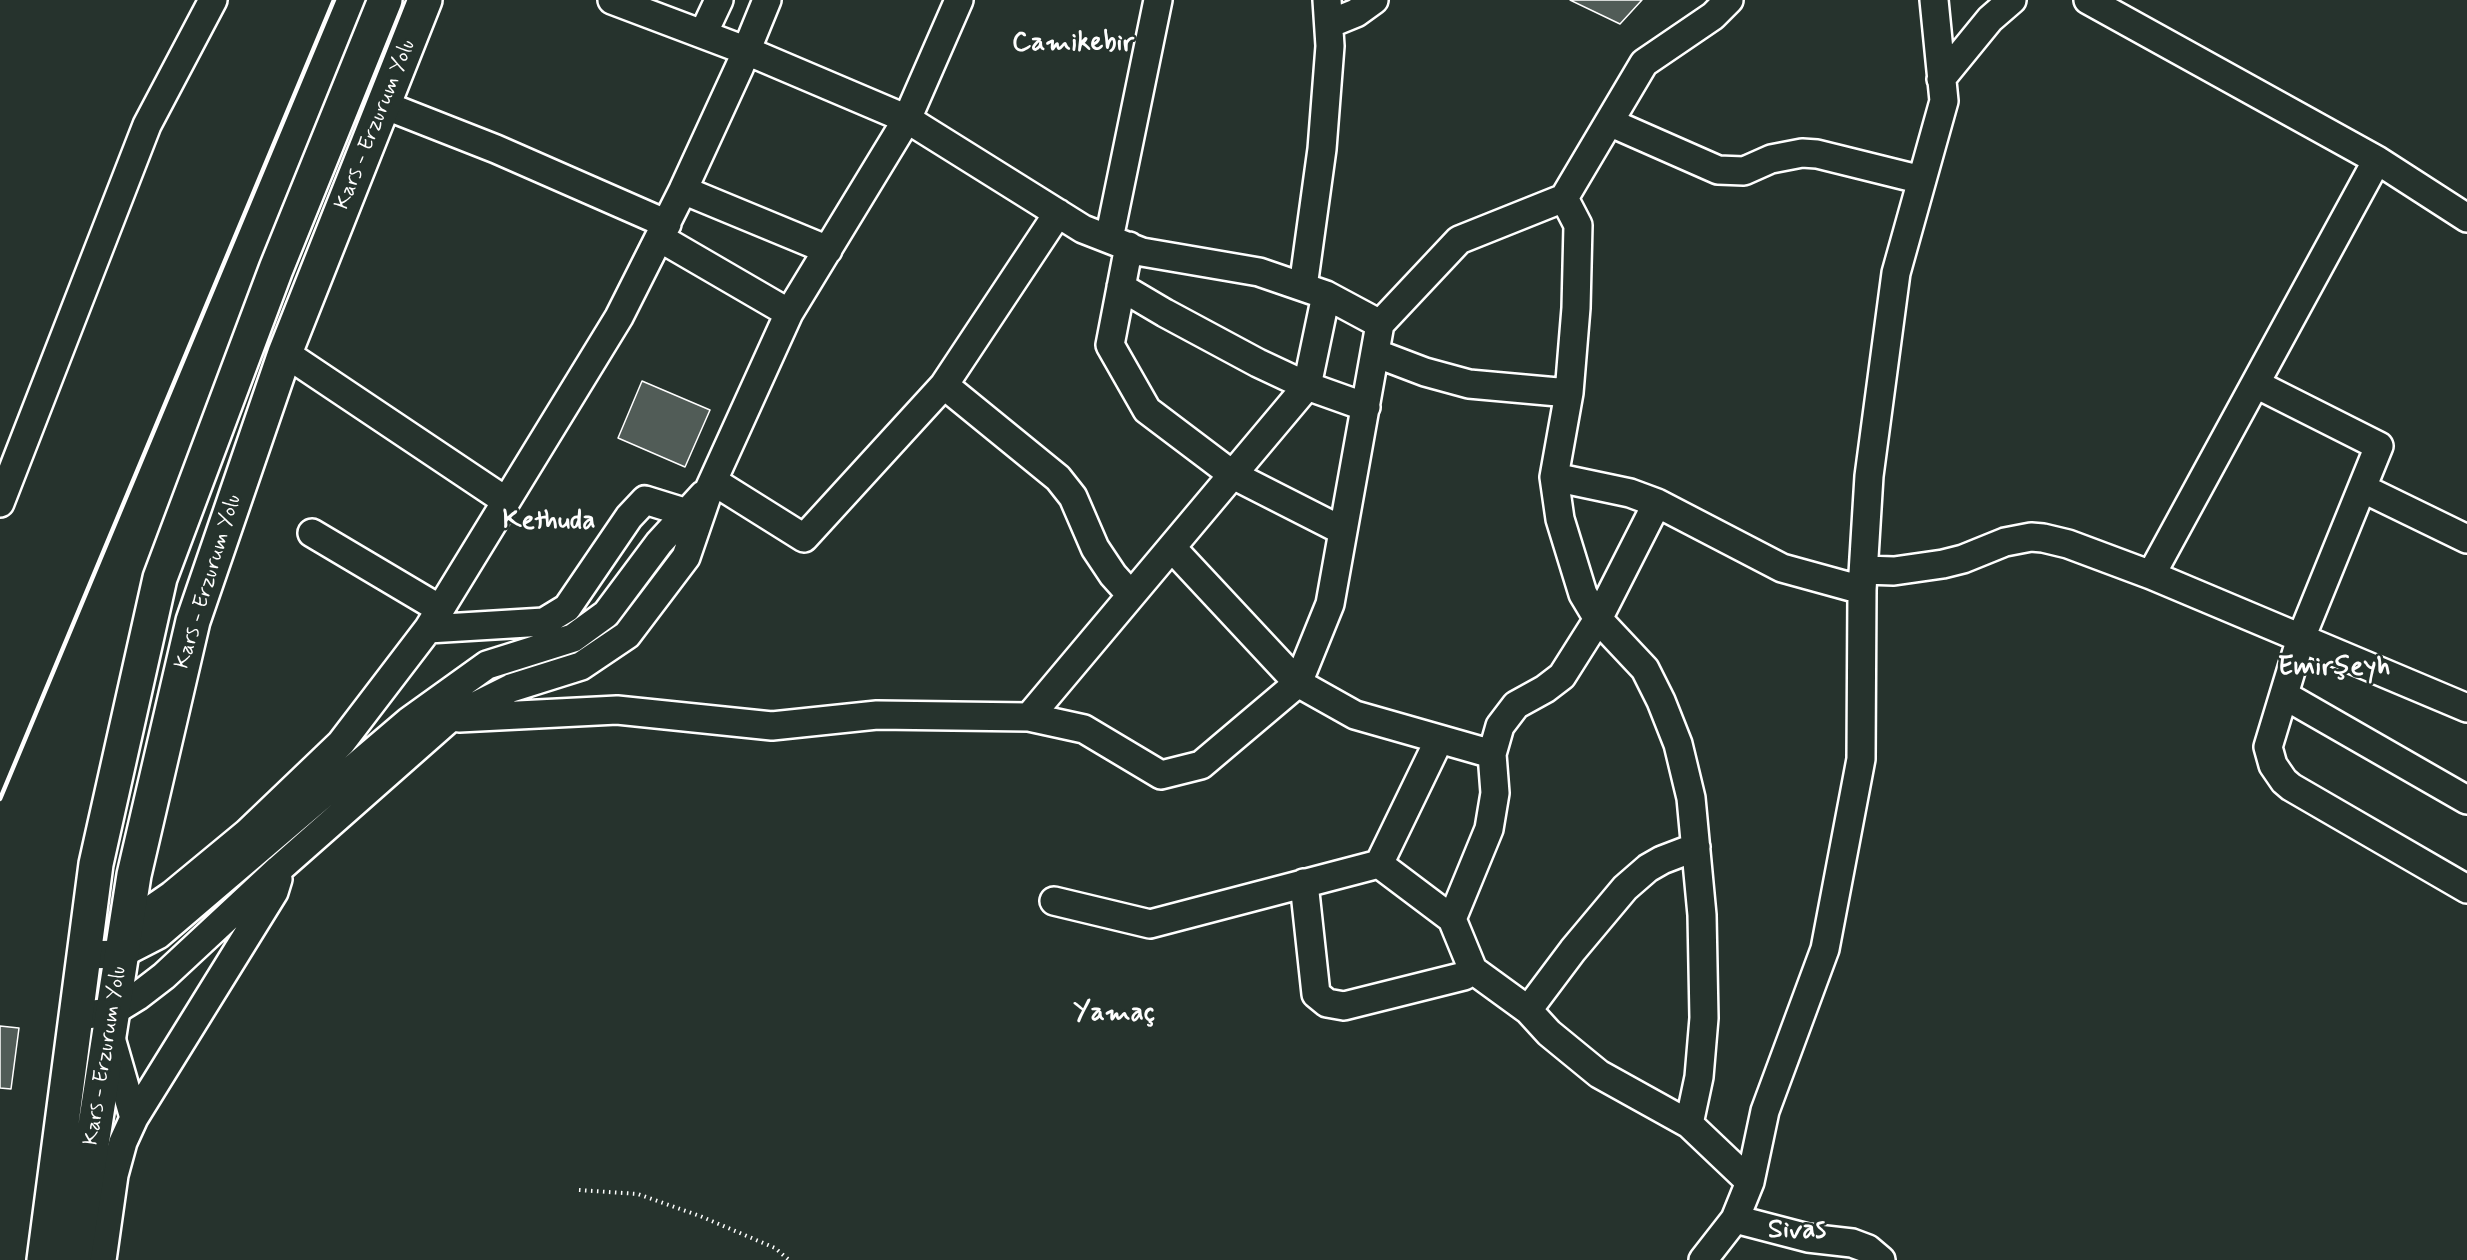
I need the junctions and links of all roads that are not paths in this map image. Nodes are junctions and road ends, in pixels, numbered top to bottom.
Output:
1 (213, 0) edge
2 (385, 0) edge
3 (425, 0) edge
4 (612, 0) edge
5 (719, 0) edge
6 (767, 0) edge
7 (959, 0) edge
8 (1158, 0) edge
9 (1374, 0) edge
10 (1729, 0) edge
11 (1934, 0) edge
12 (2012, 0) edge
13 (2088, 0) edge
14 (1328, 12) edge
15 (703, 34) junction
16 (747, 51) junction
17 (1941, 79) junction
18 (384, 105) junction
19 (907, 120) junction
20 (1609, 123) junction
21 (2377, 160) junction
22 (1922, 180) junction
23 (683, 190) junction
24 (1564, 198) junction
25 (1058, 213) junction
26 (2467, 218) edge
27 (663, 231) junction
28 (1119, 243) junction
29 (828, 250) junction
30 (1121, 287) junction
31 (1315, 291) junction
32 (789, 313) junction
33 (1380, 324) junction
34 (285, 353) junction
35 (1375, 353) junction
36 (2256, 384) junction
37 (944, 385) junction
38 (1307, 386) junction
39 (1569, 393) junction
40 (1365, 407) junction
41 (1233, 475) junction
42 (1554, 477) junction
43 (712, 484) junction
44 (2362, 488) junction
45 (506, 501) junction
46 (0, 503) edge
47 (1657, 503) junction
48 (687, 513) junction
49 (1343, 531) junction
50 (312, 534) dead end
51 (2467, 539) edge
52 (1172, 548) junction
53 (2151, 575) junction
54 (1863, 580) junction
55 (1131, 595) junction
56 (434, 619) junction
57 (1598, 619) junction
58 (2301, 638) junction
59 (1299, 683) junction
60 (2284, 695) junction
61 (2467, 708) edge
62 (1029, 717) junction
63 (449, 719) junction
64 (1439, 740) junction
65 (1492, 754) junction
66 (2467, 800) edge
67 (1696, 847) junction
68 (1379, 864) junction
69 (279, 869) junction
70 (1304, 883) junction
71 (2467, 889) edge
72 (1054, 901) dead end
73 (1452, 919) junction
74 (124, 940) junction
75 (84, 955) junction
76 (1473, 970) junction
77 (1528, 1010) junction
78 (76, 1016) junction
79 (111, 1022) junction
80 (134, 1118) junction
81 (1689, 1124) junction
82 (1750, 1182) junction
83 (1735, 1219) junction
84 (44, 1260) edge
85 (74, 1260) edge
86 (102, 1260) edge
87 (1703, 1260) edge
88 (1881, 1260) edge

1 - 46 street
2 - 75 highway, Kars - Erzurum Yolu
3 - 18 highway, Kars - Erzurum Yolu
4 - 15 street
5 - 15 street
6 - 16 street
7 - 19 street
8 - 28 street
9 - 14 street
10 - 20 street
11 - 17 street
12 - 17 street
13 - 21 street
14 - 31 street
15 - 16 street
16 - 19 street
16 - 23 street
17 - 22 street
18 - 27 street
18 - 34 highway, Kars - Erzurum Yolu
19 - 25 street
19 - 29 street
20 - 22 street
20 - 24 street
21 - 26 street
21 - 36 street
22 - 54 street
23 - 27 street
23 - 29 street
24 - 33 street
24 - 39 street
25 - 28 street
25 - 37 street
27 - 32 street
27 - 45 street
28 - 30 street
28 - 31 street
29 - 32 street
30 - 38 street
30 - 41 street
31 - 33 street
31 - 38 street
32 - 43 street
33 - 35 street
34 - 45 street
34 - 74 highway, Kars - Erzurum Yolu
35 - 39 street
35 - 40 street
36 - 44 street
36 - 53 street
37 - 43 street
37 - 55 street
38 - 40 street
38 - 41 street
39 - 42 street
40 - 49 street
41 - 49 street
41 - 52 street
42 - 47 street
42 - 57 street
43 - 48 street
43 - 63 street
44 - 51 street
44 - 58 street
45 - 56 street
47 - 54 street
47 - 57 street
48 - 56 street
48 - 74 street
49 - 59 street
50 - 56 street
52 - 55 street
52 - 59 street
53 - 54 street
53 - 58 street
54 - 82 street
55 - 62 street
56 - 74 street
57 - 65 street
57 - 67 street
58 - 60 street
58 - 61 street
59 - 62 street
59 - 64 street
60 - 66 street
60 - 71 street
62 - 63 street
63 - 69 street
64 - 65 street
64 - 68 street
65 - 73 street
67 - 77 street
67 - 81 street
68 - 70 street
68 - 73 street
69 - 79 street
69 - 80 street
70 - 72 street
70 - 76 street
73 - 76 street
74 - 75 street
74 - 79 highway, Kars - Erzurum Yolu
75 - 78 highway, Kars - Erzurum Yolu
76 - 77 street
77 - 81 street
78 - 79 street
78 - 84 highway, Kars - Erzurum Yolu
79 - 80 street
79 - 85 highway, Kars - Erzurum Yolu
80 - 86 street
81 - 82 street
82 - 83 street
83 - 87 street
83 - 88 street

